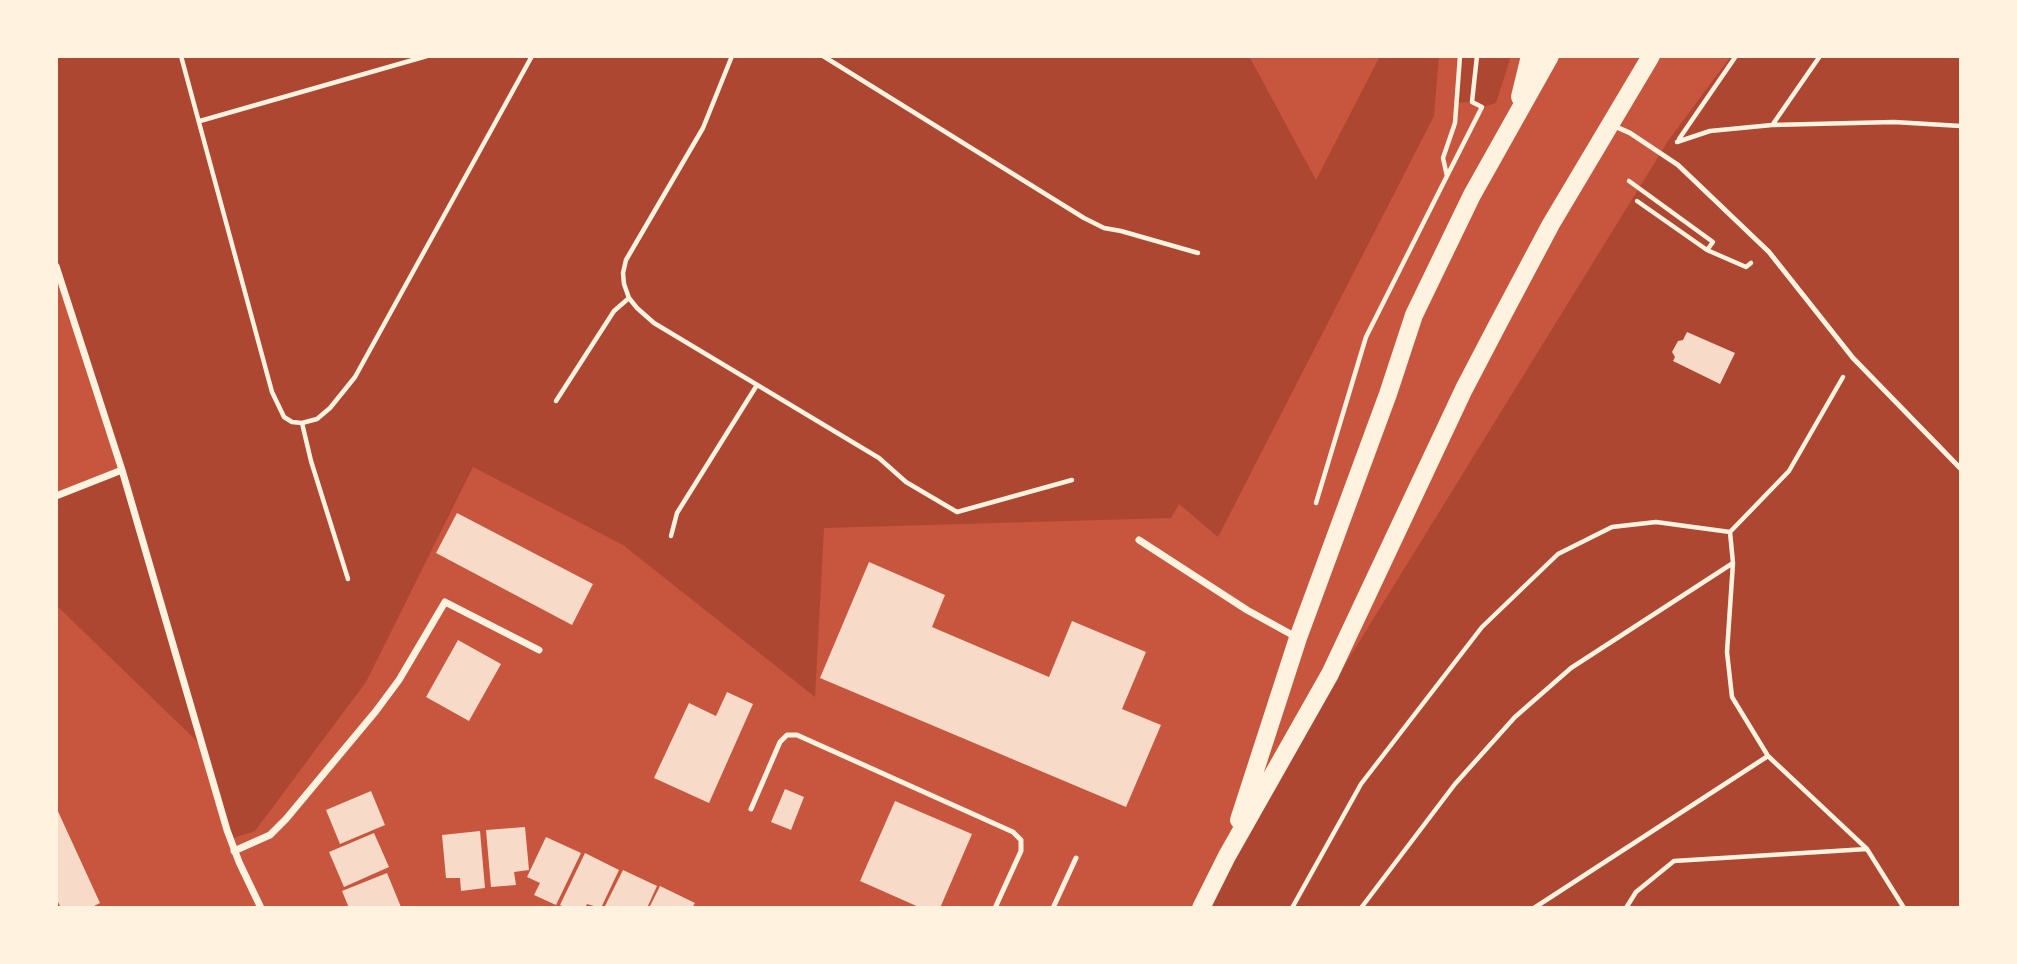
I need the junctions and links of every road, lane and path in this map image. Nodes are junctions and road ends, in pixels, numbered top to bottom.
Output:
1 (181, 56) edge
2 (427, 56) edge
3 (532, 56) edge
4 (732, 56) edge
5 (823, 56) edge
6 (1476, 56) edge
7 (1530, 56) edge
8 (1550, 56) edge
9 (1651, 56) edge
10 (1736, 56) edge
11 (1820, 56) edge
12 (1518, 111) junction
13 (200, 121) junction
14 (1609, 124) junction
15 (1772, 125) junction
16 (1961, 126) edge
17 (1678, 141) junction
18 (1656, 150) junction
19 (1447, 176) dead end
20 (1629, 181) dead end
21 (1637, 201) dead end
22 (1707, 250) junction
23 (1769, 252) junction
24 (1198, 253) dead end
25 (56, 267) edge
26 (629, 298) junction
27 (1853, 358) junction
28 (758, 385) junction
29 (556, 401) dead end
30 (302, 423) junction
31 (1961, 469) edge
32 (122, 470) junction
33 (1072, 480) dead end
34 (56, 496) edge
35 (1730, 532) junction
36 (671, 536) dead end
37 (1139, 540) dead end
38 (1733, 562) junction
39 (348, 579) dead end
40 (1298, 638) junction
41 (539, 650) dead end
42 (1768, 756) junction
43 (751, 808) dead end
44 (1867, 849) junction
45 (234, 851) junction
46 (1227, 856) junction
47 (1076, 858) dead end
48 (261, 908) edge
49 (995, 908) edge
50 (1053, 908) edge
51 (1201, 908) edge
52 (1292, 908) edge
53 (1362, 908) edge
54 (1534, 908) edge
55 (1626, 908) edge
56 (1904, 908) edge

1 - 13 path
2 - 13 path
3 - 30 path
4 - 26 path
5 - 24 path
6 - 19 path
7 - 12 main road
8 - 12 main road
9 - 14 main road
10 - 17 path
11 - 15 path
12 - 40 main road
13 - 30 path
14 - 18 lane
14 - 46 main road
15 - 16 path
15 - 17 path
17 - 18 path
18 - 23 lane
20 - 22 path
21 - 22 path
22 - 23 path
23 - 27 lane
25 - 32 street
26 - 28 path
26 - 29 path
27 - 31 lane
27 - 35 path
28 - 33 path
28 - 36 path
30 - 39 path
32 - 34 street
32 - 45 street
35 - 38 path
35 - 52 path
37 - 40 street
38 - 42 path
38 - 53 path
40 - 46 main road
41 - 45 street
42 - 44 path
42 - 54 path
43 - 49 lane
44 - 55 path
44 - 56 path
45 - 48 street
46 - 51 main road
47 - 50 lane

